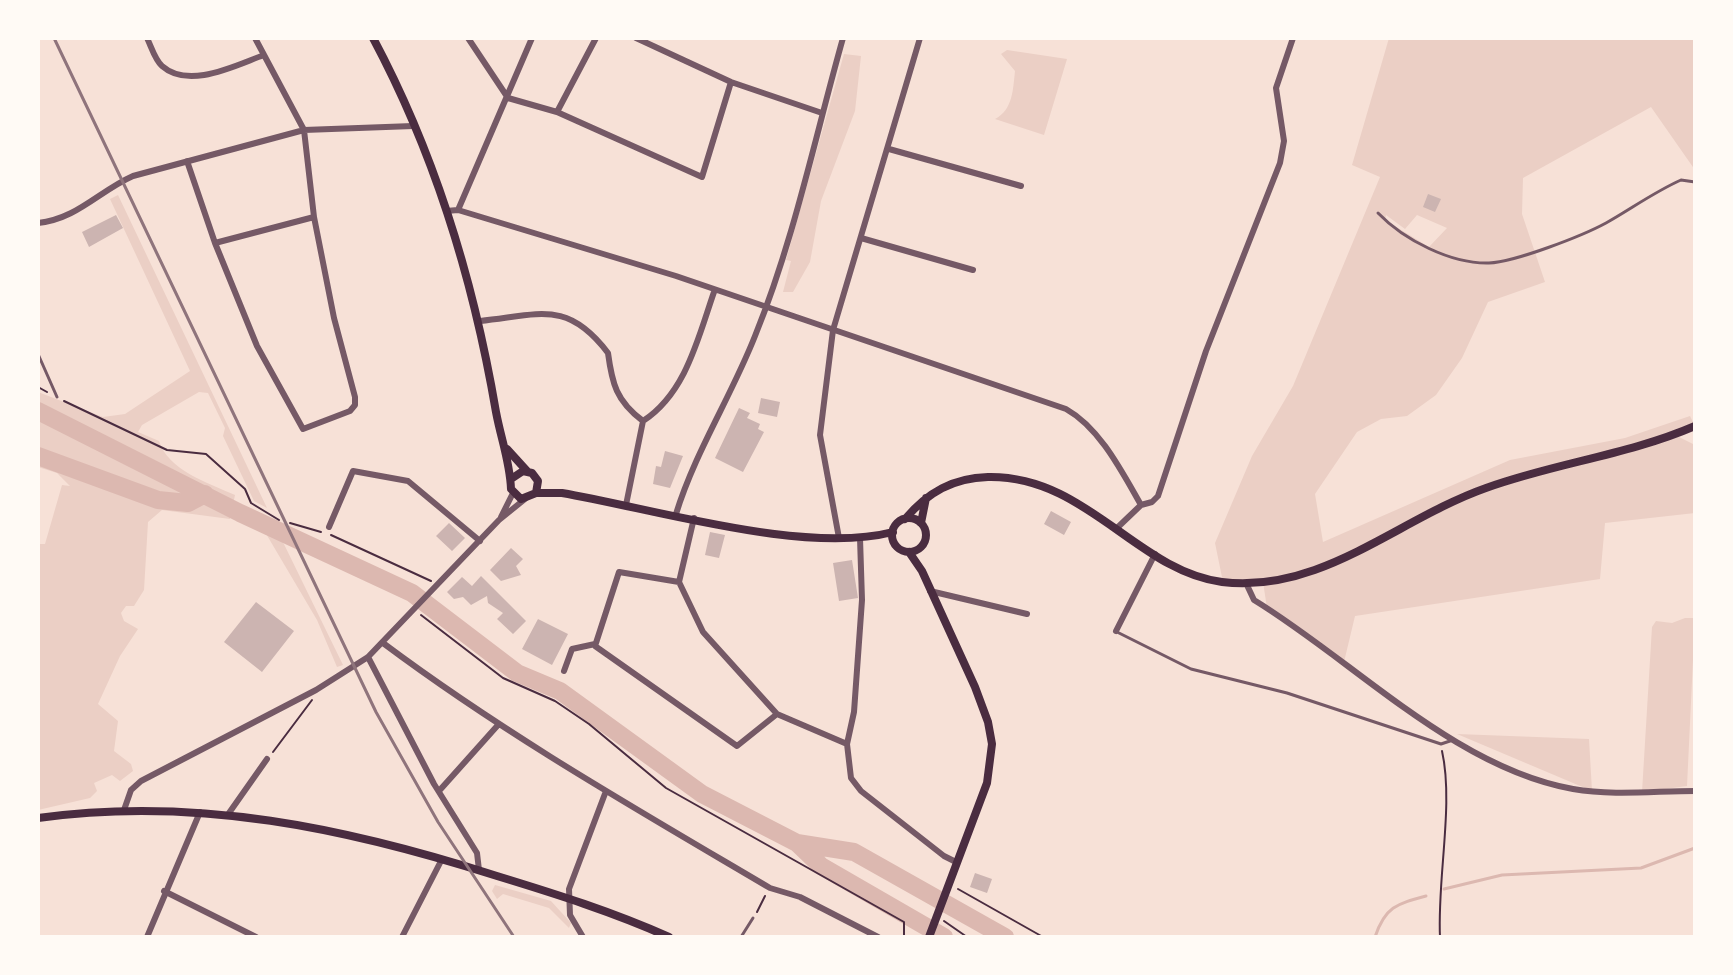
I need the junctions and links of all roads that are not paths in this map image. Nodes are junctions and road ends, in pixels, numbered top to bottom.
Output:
1 (147, 38) edge
2 (255, 38) edge
3 (373, 38) edge
4 (468, 38) edge
5 (532, 38) edge
6 (596, 38) edge
7 (636, 38) edge
8 (843, 38) edge
9 (920, 38) edge
10 (1293, 38) edge
11 (264, 55) junction
12 (731, 82) junction
13 (508, 98) junction
14 (557, 112) junction
15 (822, 113) junction
16 (413, 126) junction
17 (304, 130) junction
18 (889, 149) junction
19 (187, 161) junction
20 (1695, 182) edge
21 (1021, 186) dead end
22 (458, 210) junction
23 (446, 211) junction
24 (1378, 213) dead end
25 (314, 217) junction
26 (38, 223) edge
27 (861, 238) junction
28 (215, 243) junction
29 (973, 270) dead end
30 (714, 292) junction
31 (766, 307) junction
32 (480, 321) junction
33 (833, 330) junction
34 (38, 354) edge
35 (57, 397) road end
36 (643, 421) junction
37 (1695, 426) edge
38 (507, 449) junction
39 (528, 472) junction
40 (511, 479) junction
41 (538, 481) junction
42 (513, 493) junction
43 (536, 493) junction
44 (562, 493) junction
45 (926, 497) junction
46 (525, 499) junction
47 (626, 505) junction
48 (1141, 505) junction
49 (676, 514) junction
50 (694, 518) junction
51 (905, 519) junction
52 (499, 520) junction
53 (921, 523) junction
54 (329, 527) dead end
55 (1118, 527) junction
56 (893, 532) junction
57 (839, 538) junction
58 (860, 538) junction
59 (871, 538) junction
60 (480, 541) junction
61 (895, 544) junction
62 (919, 549) junction
63 (909, 552) junction
64 (1155, 554) junction
65 (922, 571) junction
66 (679, 582) junction
67 (1246, 583) junction
68 (930, 591) junction
69 (1027, 614) dead end
70 (1116, 631) joint
71 (383, 643) junction
72 (595, 644) junction
73 (368, 657) junction
74 (564, 671) dead end
75 (777, 714) junction
76 (498, 725) junction
77 (1453, 740) junction
78 (847, 744) junction
79 (267, 759) road end
80 (439, 791) junction
81 (606, 791) junction
82 (1695, 791) edge
83 (124, 810) junction
84 (200, 812) junction
85 (229, 813) junction
86 (38, 818) edge
87 (442, 859) junction
88 (956, 862) junction
89 (479, 870) junction
90 (164, 891) junction
91 (568, 898) junction
92 (753, 918) road end
93 (147, 937) edge
94 (256, 937) edge
95 (402, 937) edge
96 (583, 937) edge
97 (669, 937) edge
98 (741, 937) edge
99 (878, 937) edge
100 (929, 937) edge

1 - 11 street
2 - 11 street
3 - 16 main road
4 - 13 street
5 - 13 street
6 - 14 street
7 - 12 street
8 - 15 street
9 - 18 street
10 - 48 street
11 - 17 street
12 - 14 street
12 - 15 street
13 - 14 street
13 - 22 street
15 - 31 street
16 - 17 street
16 - 23 main road
17 - 19 street
17 - 25 street
18 - 21 street
18 - 27 street
19 - 26 street
19 - 28 street
20 - 24 lane
22 - 23 street
22 - 30 street
23 - 32 main road
25 - 28 street
25 - 28 street
27 - 29 street
27 - 33 street
30 - 31 street
30 - 36 street
31 - 33 street
31 - 49 street
32 - 36 street
32 - 38 main road
33 - 48 street
33 - 57 street
34 - 35 lane
36 - 47 street
37 - 67 main road
38 - 39 main road
38 - 40 main road
39 - 40 main road
39 - 41 main road
40 - 42 main road
41 - 43 main road
41 - 44 main road
42 - 46 main road
42 - 52 street
43 - 44 main road
43 - 46 main road
44 - 47 main road
45 - 51 main road
45 - 53 main road
45 - 55 main road
46 - 52 street
47 - 49 main road
48 - 55 street
49 - 50 main road
50 - 57 main road
50 - 66 street
51 - 53 main road
51 - 56 main road
52 - 60 street
53 - 62 main road
54 - 60 street
55 - 64 main road
56 - 59 main road
56 - 61 main road
57 - 58 main road
58 - 59 main road
58 - 78 street
59 - 61 main road
60 - 71 street
61 - 63 main road
62 - 63 main road
62 - 65 main road
63 - 65 main road
64 - 67 main road
64 - 70 street
65 - 68 main road
66 - 72 street
66 - 75 street
67 - 77 street
68 - 69 street
68 - 88 main road
70 - 77 lane
71 - 73 street
71 - 76 street
72 - 74 street
72 - 75 street
73 - 80 street
73 - 83 street
75 - 78 street
76 - 80 street
76 - 81 street
77 - 82 street
78 - 88 street
79 - 85 street
80 - 89 street
81 - 91 street
81 - 99 street
83 - 84 main road
83 - 86 main road
84 - 85 main road
84 - 90 street
85 - 87 main road
87 - 89 main road
87 - 95 street
88 - 100 main road
89 - 91 main road
90 - 93 street
90 - 94 street
91 - 96 street
91 - 97 main road
92 - 98 lane

